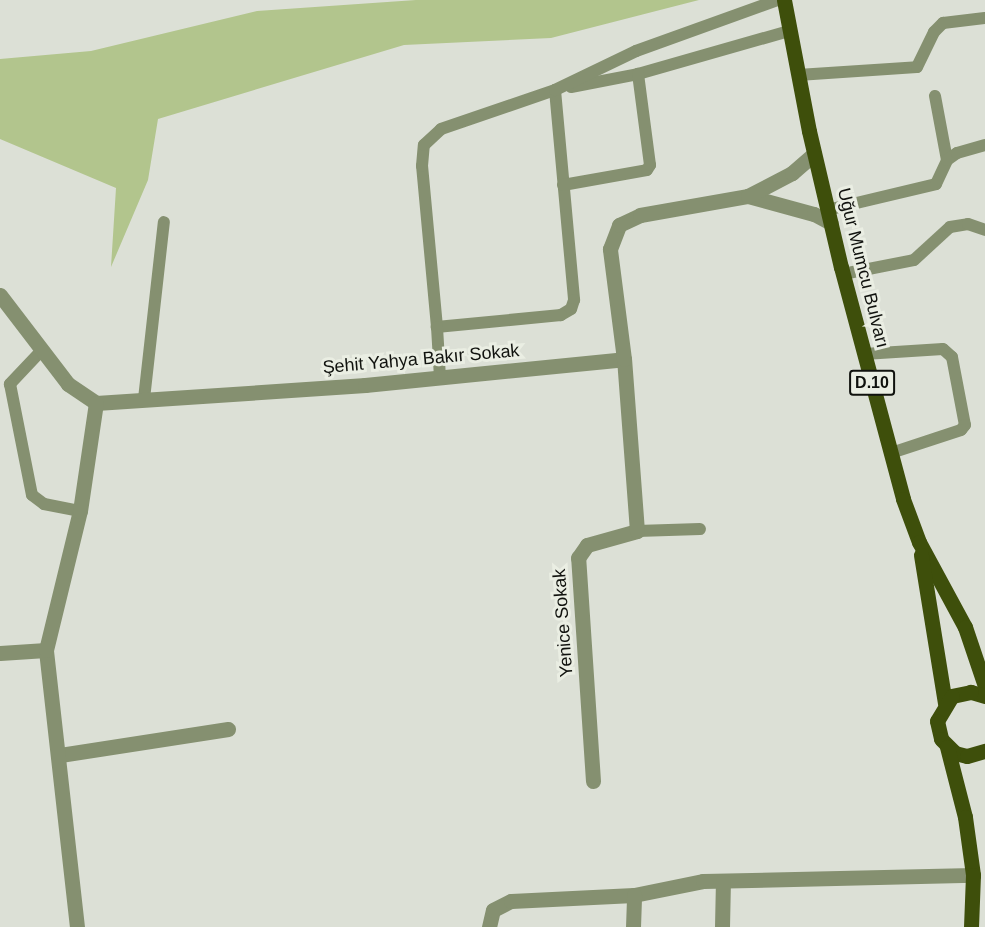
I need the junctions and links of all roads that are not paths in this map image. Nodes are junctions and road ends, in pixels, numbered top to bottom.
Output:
1 (778, 0) edge
2 (784, 0) edge
3 (985, 18) edge
4 (789, 31) junction
5 (638, 74) junction
6 (798, 75) junction
7 (555, 90) junction
8 (935, 96) dead end
9 (985, 145) edge
10 (814, 154) junction
11 (947, 160) junction
12 (563, 185) junction
13 (748, 196) junction
14 (829, 216) junction
15 (164, 222) dead end
16 (985, 230) edge
17 (843, 274) junction
18 (0, 295) edge
19 (437, 327) junction
20 (42, 350) junction
21 (864, 354) junction
22 (624, 359) junction
23 (440, 377) junction
24 (144, 399) junction
25 (96, 403) junction
26 (891, 453) junction
27 (80, 511) junction
28 (700, 528) dead end
29 (637, 531) junction
30 (919, 542) junction
31 (46, 650) junction
32 (0, 653) edge
33 (985, 686) edge
34 (985, 696) edge
35 (945, 703) junction
36 (228, 729) dead end
37 (947, 747) junction
38 (985, 751) edge
39 (60, 755) junction
40 (593, 781) dead end
41 (973, 875) junction
42 (723, 881) junction
43 (634, 895) junction
44 (78, 927) edge
45 (489, 927) edge
46 (633, 927) edge
47 (722, 927) edge
48 (971, 927) edge

1 - 7 lane
2 - 4 main road, Uğur Mumcu Bulvarı / D.10
3 - 6 lane
4 - 5 lane
4 - 6 main road, Uğur Mumcu Bulvarı / D.10
5 - 7 lane
5 - 12 lane
6 - 10 main road, Uğur Mumcu Bulvarı / D.10
7 - 12 lane
7 - 19 lane
8 - 11 lane
9 - 11 lane
10 - 13 street
10 - 14 main road, Uğur Mumcu Bulvarı / D.10
11 - 14 lane
12 - 19 lane
13 - 14 street
13 - 22 street
14 - 17 main road, Uğur Mumcu Bulvarı / D.10
15 - 24 lane
16 - 17 lane
17 - 21 main road, Uğur Mumcu Bulvarı / D.10
18 - 20 street
19 - 23 lane
20 - 25 street
20 - 27 lane
21 - 26 main road, Uğur Mumcu Bulvarı / D.10
21 - 26 lane
22 - 23 street, Şehit Yahya Bakır Sokak
22 - 29 street
23 - 24 street, Şehit Yahya Bakır Sokak
24 - 25 street, Şehit Yahya Bakır Sokak
25 - 27 street
26 - 30 main road, Uğur Mumcu Bulvarı / D.10
27 - 31 street
28 - 29 lane
29 - 40 street, Yenice Sokak
30 - 33 main road, D.10
30 - 35 main road, D.10
31 - 32 street
31 - 39 street
34 - 35 main road
35 - 37 main road, D.10
36 - 39 street
37 - 38 main road
37 - 41 main road, D.10
39 - 44 street
41 - 42 street
41 - 48 main road, D.10
42 - 43 street
42 - 47 street
43 - 45 street
43 - 46 street

